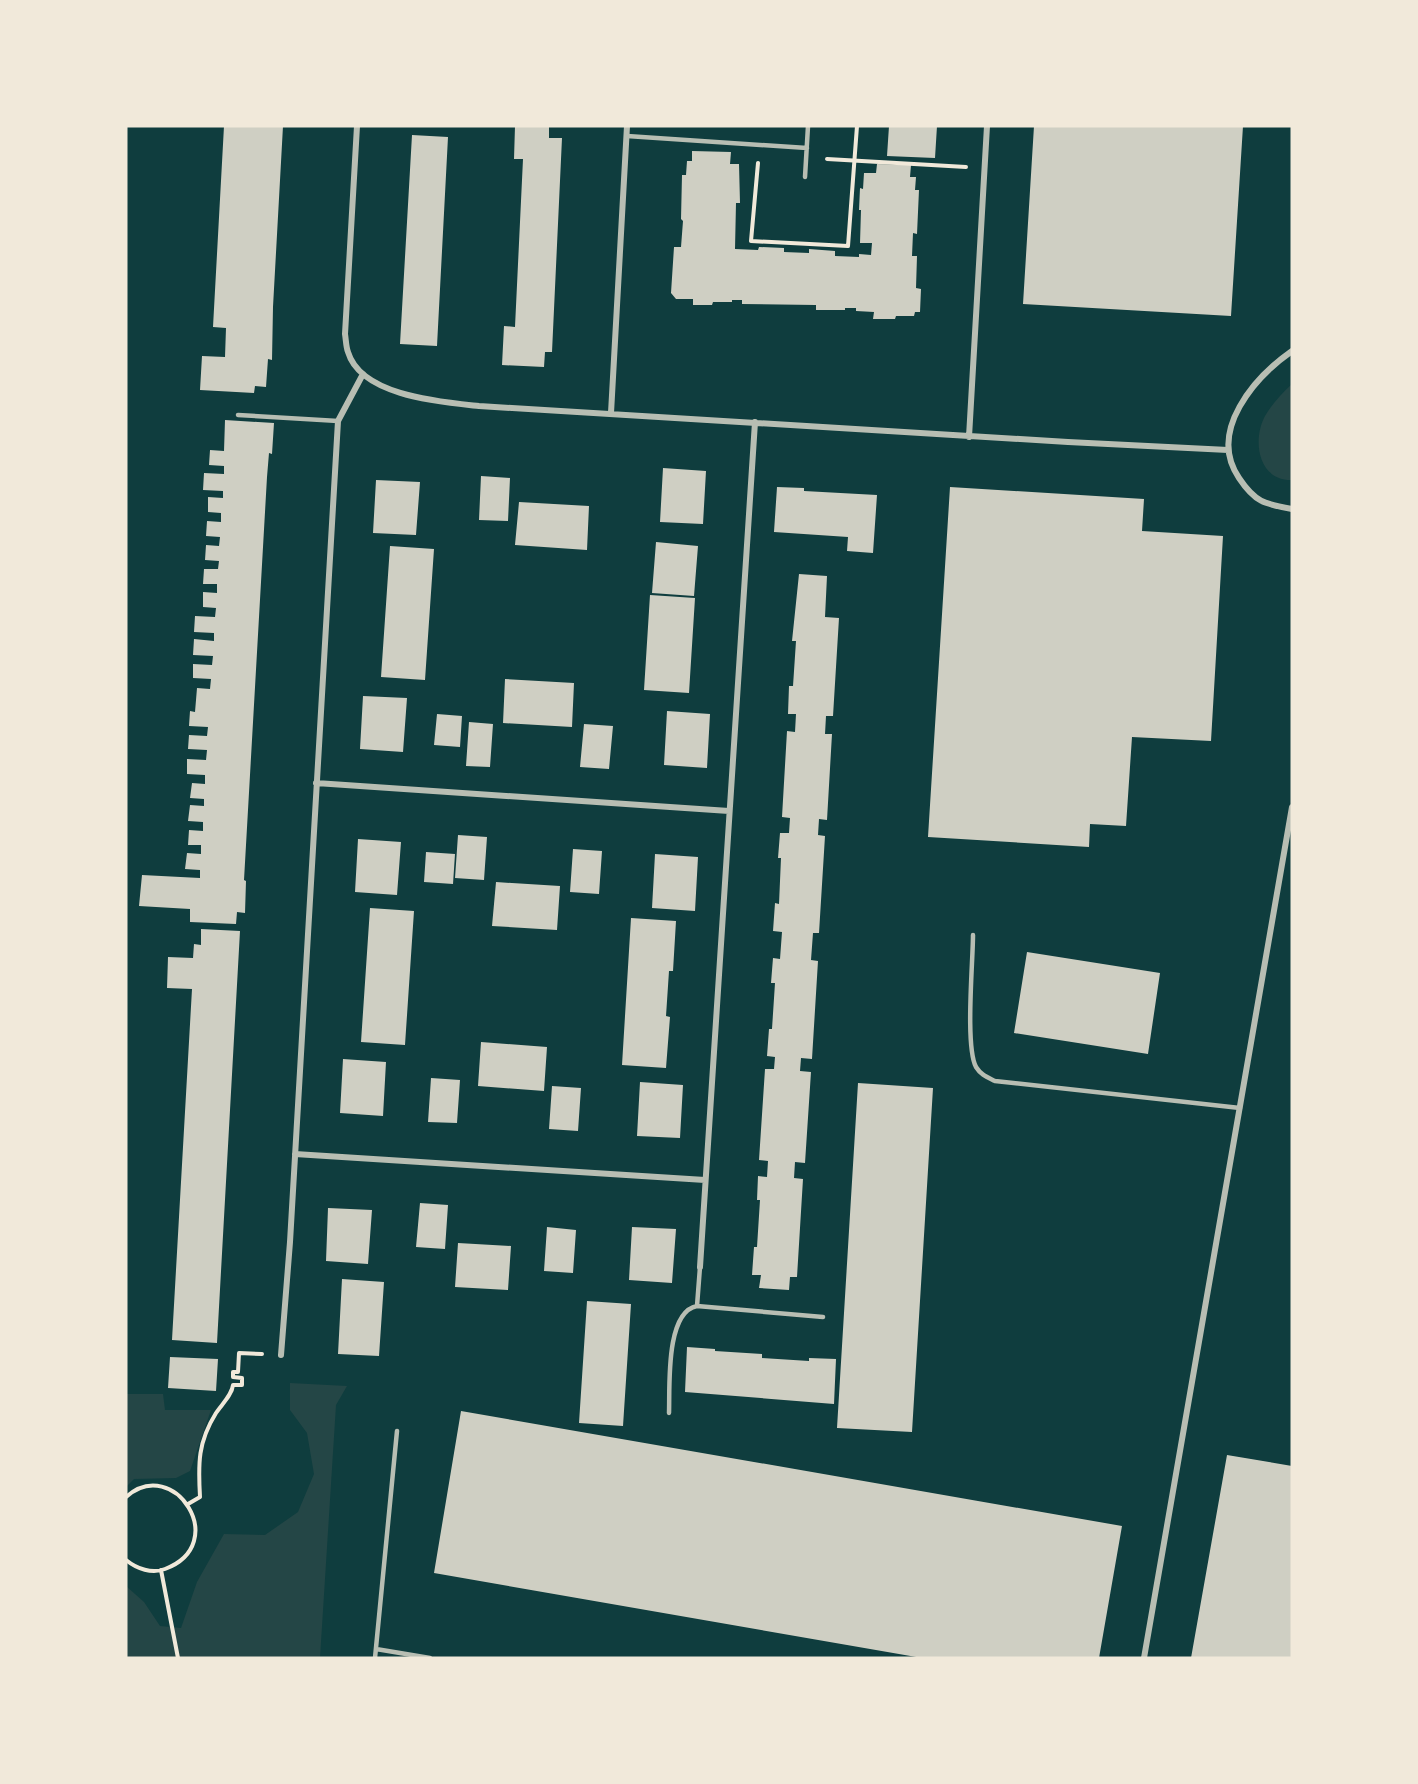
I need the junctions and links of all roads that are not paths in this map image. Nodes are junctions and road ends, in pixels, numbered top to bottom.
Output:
1 (357, 126) edge
2 (627, 126) edge
3 (808, 126) edge
4 (987, 126) edge
5 (627, 136) junction
6 (807, 148) junction
7 (805, 177) dead end
8 (1292, 351) edge
9 (363, 374) junction
10 (612, 413) junction
11 (238, 415) dead end
12 (338, 421) junction
13 (755, 422) junction
14 (969, 436) junction
15 (1228, 450) junction
16 (1292, 509) edge
17 (316, 783) junction
18 (1292, 807) edge
19 (729, 811) junction
20 (1291, 824) edge
21 (974, 934) dead end
22 (1240, 1108) junction
23 (295, 1154) junction
24 (705, 1180) junction
25 (700, 1267) joint
26 (697, 1306) junction
27 (823, 1317) dead end
28 (281, 1354) dead end
29 (669, 1413) dead end
30 (397, 1431) dead end
31 (376, 1649) junction
32 (375, 1658) edge
33 (430, 1658) edge
34 (1144, 1658) edge

1 - 9 street
2 - 5 street
3 - 6 lane
4 - 14 street
5 - 6 lane
5 - 10 street
6 - 7 lane
8 - 15 street
9 - 10 street
9 - 12 street
10 - 13 street
11 - 12 lane
12 - 17 street
13 - 14 street
13 - 19 street
14 - 15 street
15 - 16 street
17 - 19 street
17 - 23 street
18 - 20 street
19 - 24 street
20 - 22 street
21 - 22 lane
22 - 34 street
23 - 24 street
23 - 28 street
24 - 25 street
25 - 26 lane
26 - 27 lane
26 - 29 lane
30 - 31 lane
31 - 32 lane
31 - 33 lane

